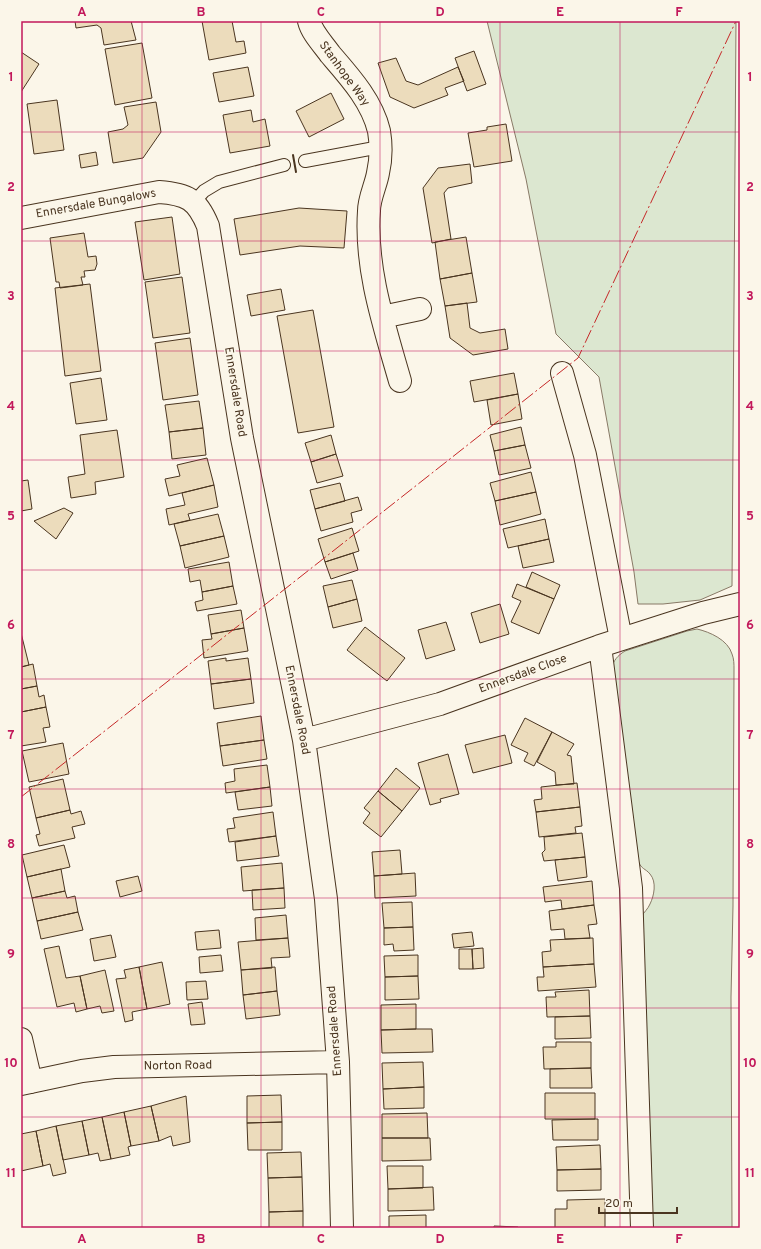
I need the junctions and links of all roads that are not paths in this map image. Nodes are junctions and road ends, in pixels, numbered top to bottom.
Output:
1 (309, 21) edge
2 (380, 147) junction
3 (305, 161) dead end
4 (284, 165) dead end
5 (194, 202) junction
6 (21, 218) edge
7 (420, 309) dead end
8 (382, 317) junction
9 (562, 373) dead end
10 (400, 381) dead end
11 (740, 604) edge
12 (621, 640) junction
13 (600, 646) junction
14 (304, 740) junction
15 (21, 1039) edge
16 (338, 1062) junction
17 (26, 1083) edge
18 (342, 1228) edge
19 (642, 1228) edge

1 - 2 street, Stanhope Way
2 - 3 lane
2 - 8 street, Stanhope Way
4 - 5 lane
5 - 6 street, Ennersdale Bungalows
5 - 14 street, Ennersdale Road
7 - 8 street
8 - 10 street, Stanhope Way
9 - 12 street
11 - 12 street, Ennersdale Close
12 - 13 street, Ennersdale Close
13 - 14 street, Ennersdale Close
13 - 19 street
14 - 16 street, Ennersdale Road
15 - 17 street
16 - 17 street, Norton Road
16 - 18 street, Ennersdale Road

